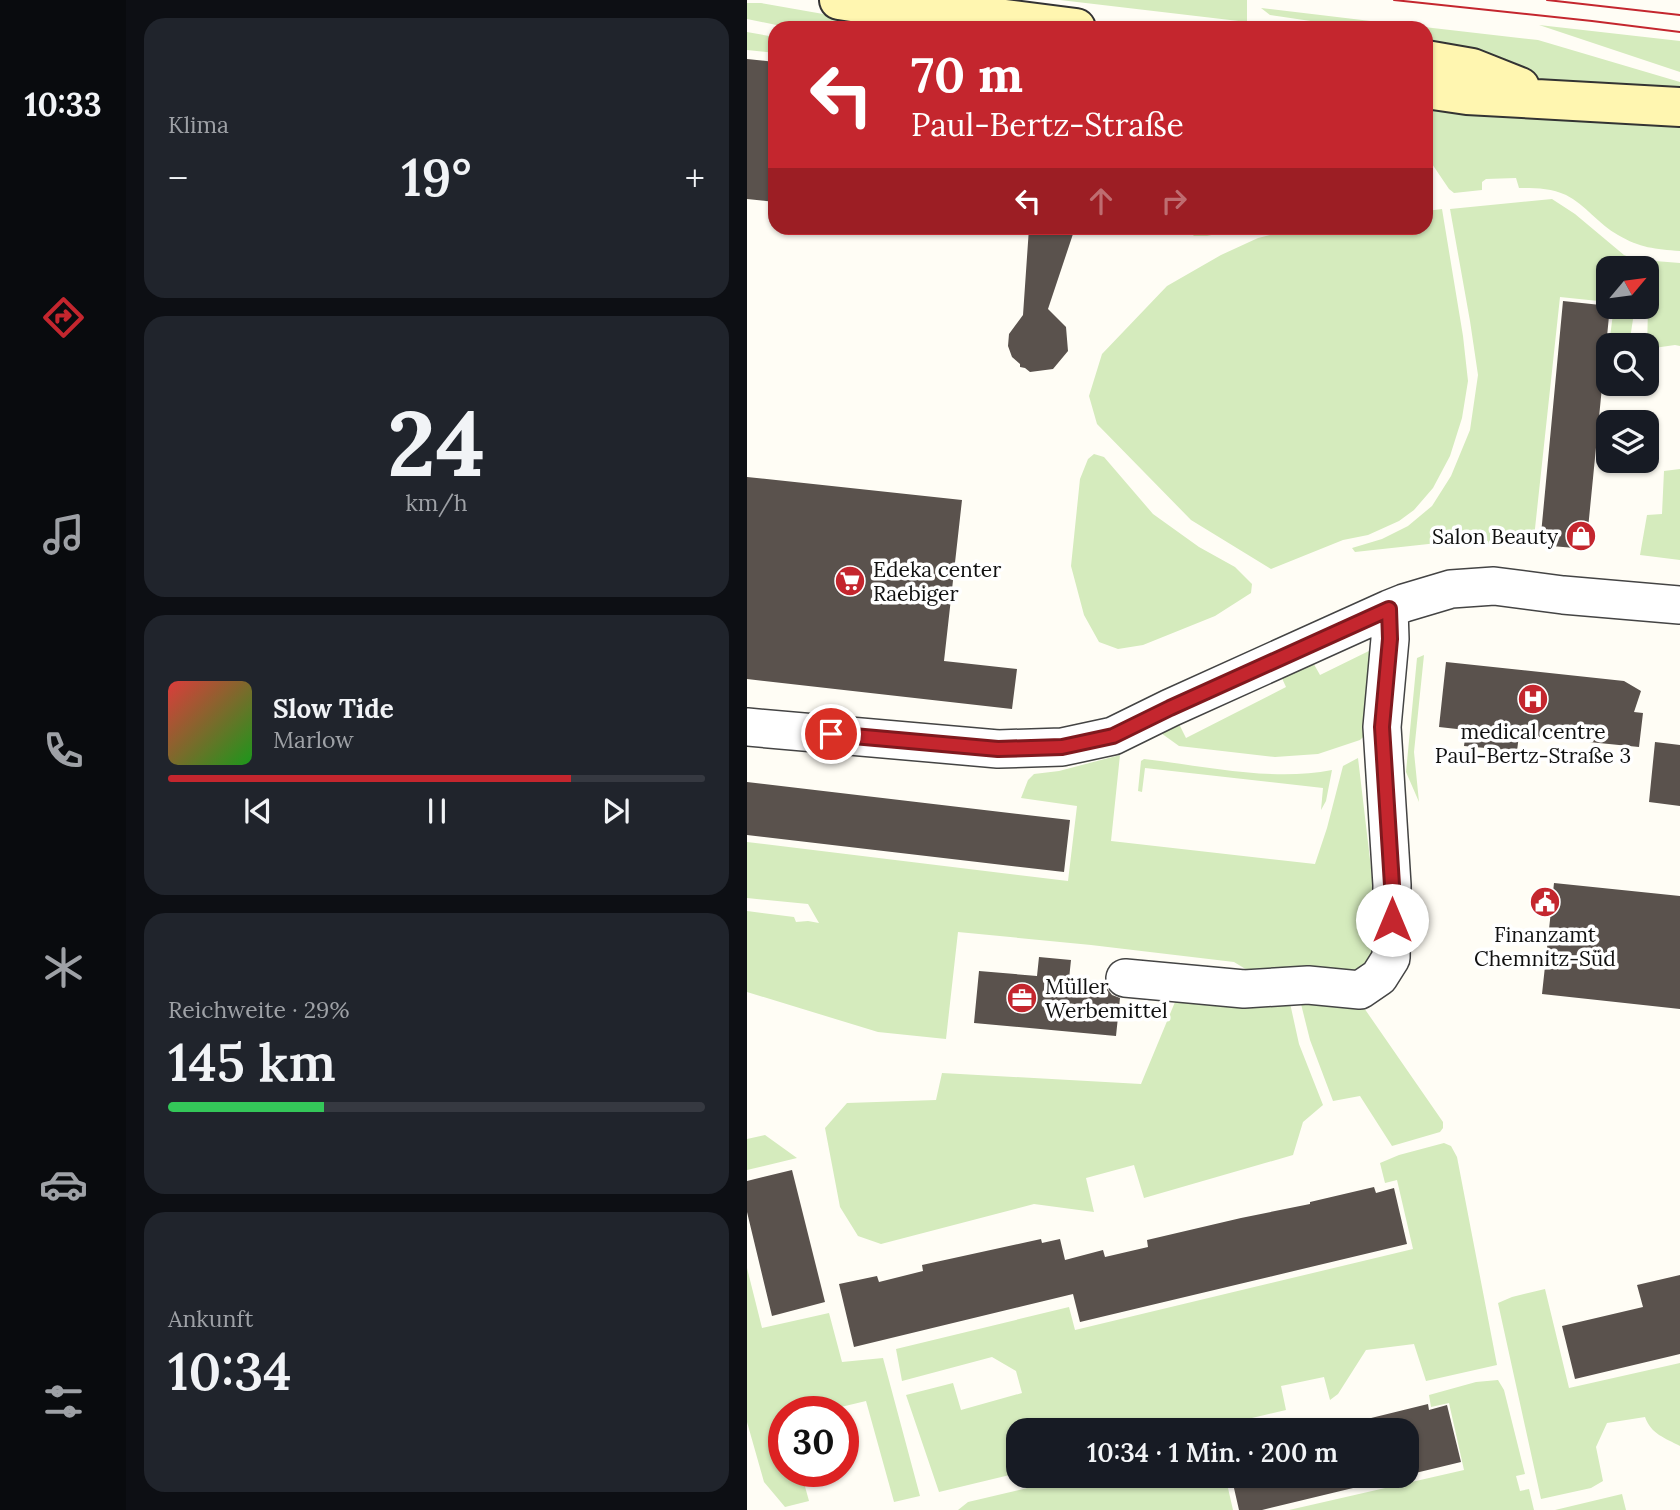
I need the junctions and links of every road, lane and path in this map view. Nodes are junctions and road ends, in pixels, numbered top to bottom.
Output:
1 (839, 0) edge
2 (1019, 21) edge
3 (1433, 62) edge
4 (1433, 90) edge
5 (1552, 99) junction
6 (1680, 107) edge
7 (1680, 605) edge
8 (1389, 609) junction
9 (747, 727) edge
10 (1125, 978) dead end

1 - 2 main road
3 - 5 main road
4 - 5 main road
5 - 6 main road
7 - 8 street
8 - 9 street
8 - 10 street

